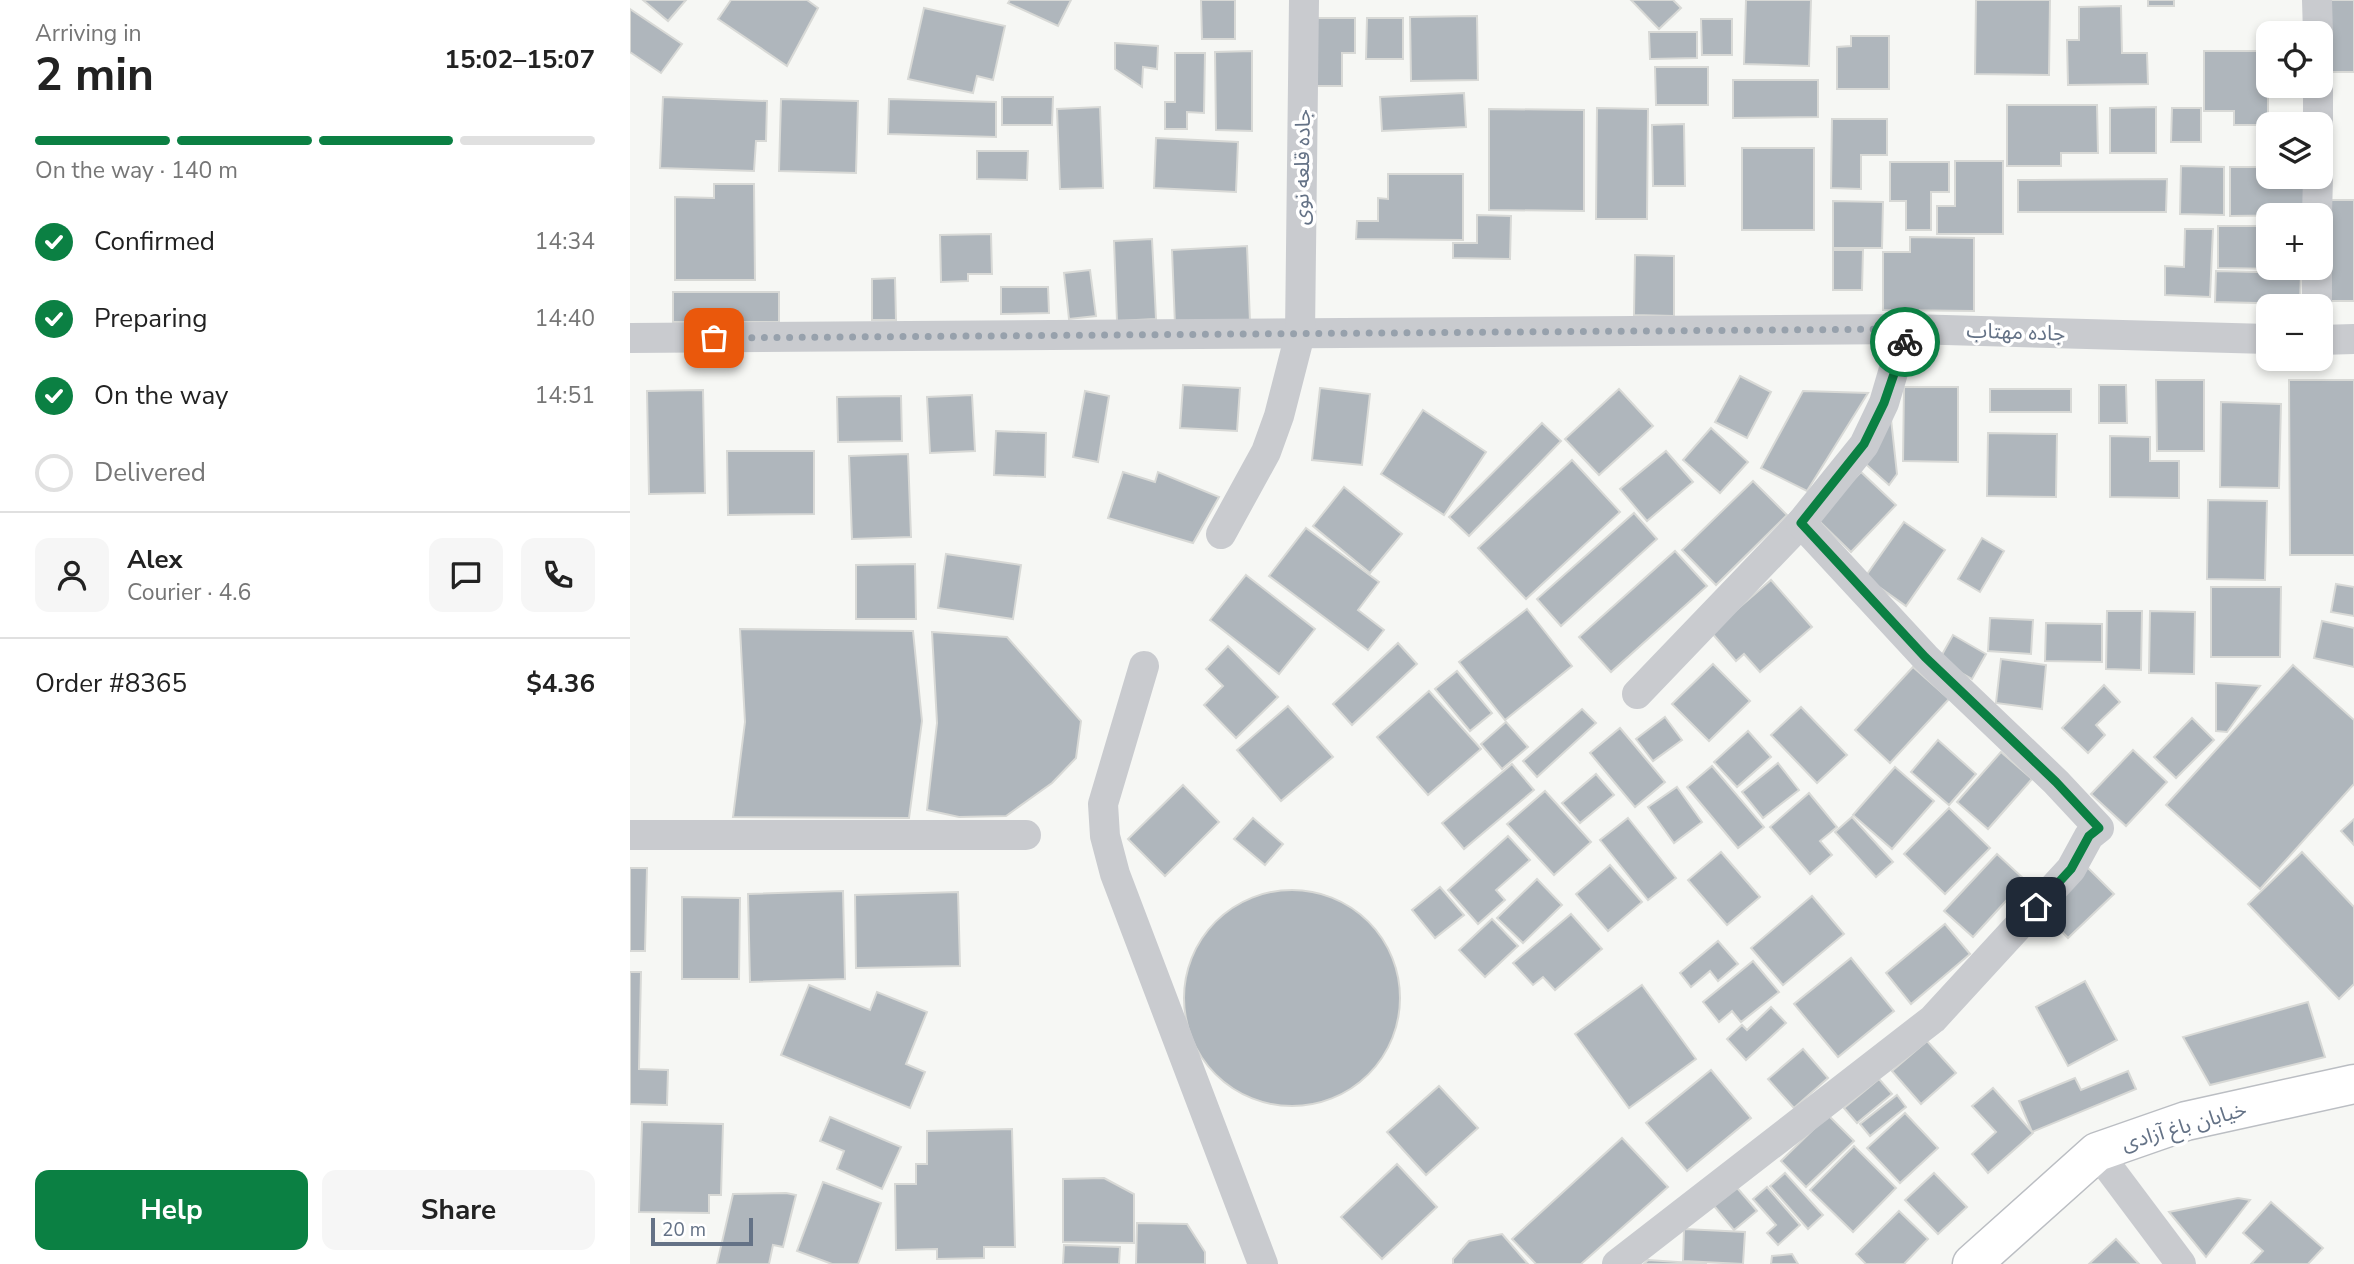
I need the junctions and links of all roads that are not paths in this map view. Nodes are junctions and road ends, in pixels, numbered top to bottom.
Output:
1 (1304, 0) edge
2 (2317, 0) edge
3 (2318, 21) edge
4 (1910, 329) junction
5 (1300, 334) junction
6 (630, 338) edge
7 (2256, 339) edge
8 (2333, 340) edge
9 (2354, 340) edge
10 (1801, 523) junction
11 (1221, 534) dead end
12 (1144, 666) dead end
13 (1637, 694) dead end
14 (630, 835) edge
15 (1026, 835) dead end
16 (2354, 1084) edge
17 (2097, 1152) junction
18 (1263, 1264) edge
19 (1616, 1264) edge
20 (1972, 1264) edge
21 (2181, 1264) edge

1 - 5 street, جاده قلعه نوی
2 - 3 street
4 - 5 street, جاده مهتاب
4 - 7 street, جاده مهتاب
4 - 10 street
5 - 6 street, جاده مهتاب
5 - 11 street, جاده قلعه نوی
8 - 9 street
10 - 13 street
10 - 19 street
12 - 18 street
14 - 15 street
16 - 17 street, خیابان باغ آزادی
17 - 20 street, خیابان باغ آزادی
17 - 21 street

